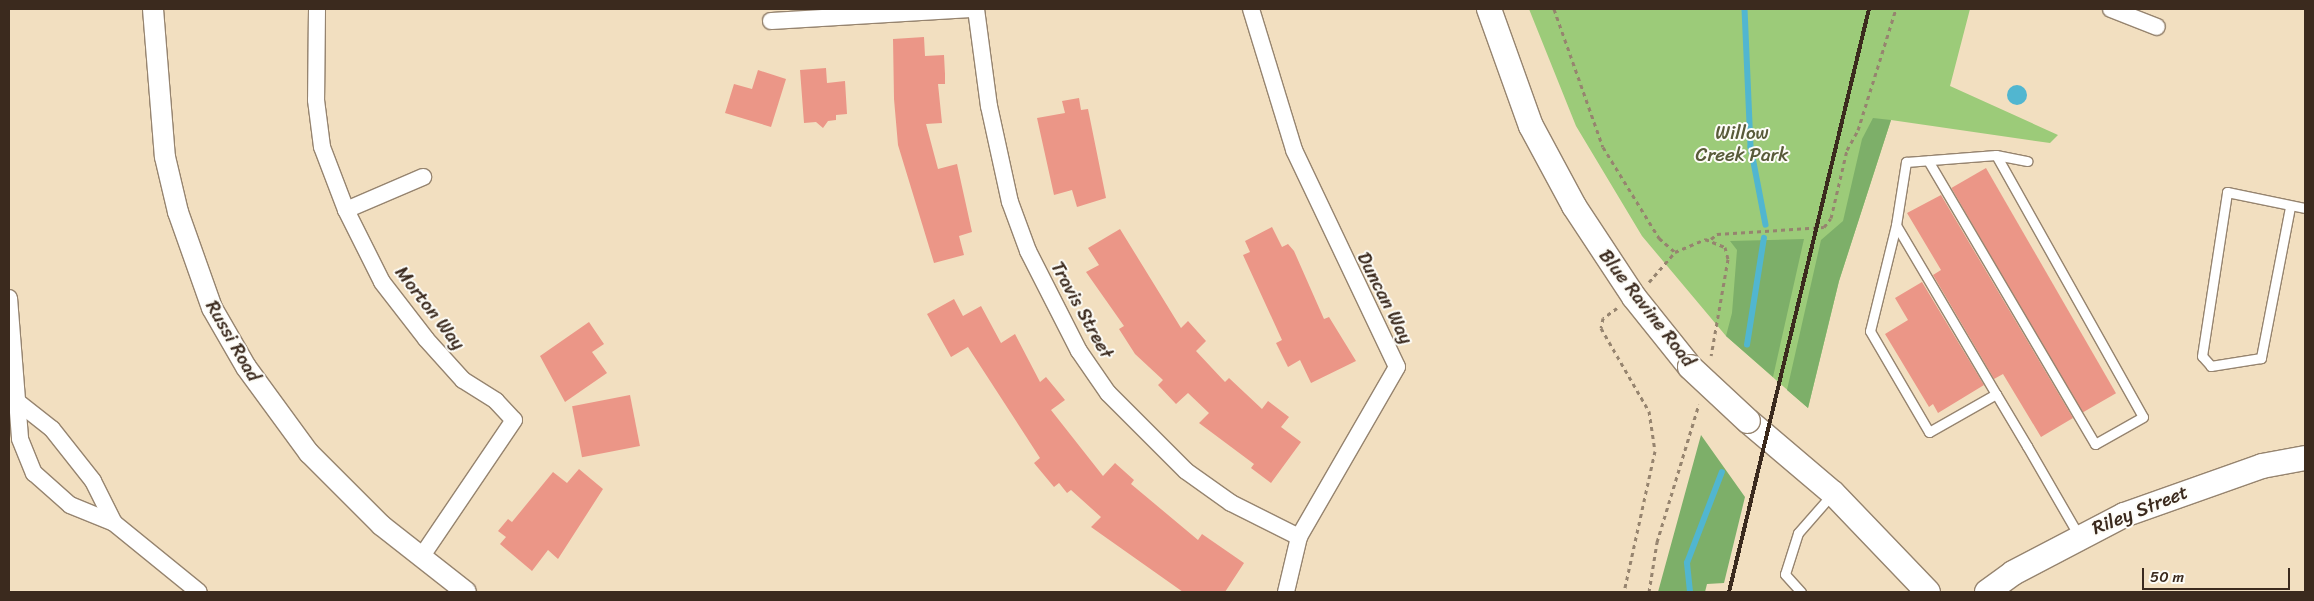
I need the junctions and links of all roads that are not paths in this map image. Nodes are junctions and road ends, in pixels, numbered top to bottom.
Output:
1 (153, 9) edge
2 (317, 9) edge
3 (976, 9) edge
4 (1251, 9) edge
5 (1489, 9) edge
6 (2111, 9) edge
7 (772, 20) dead end
8 (2157, 27) dead end
9 (1996, 155) junction
10 (1928, 161) junction
11 (2027, 161) dead end
12 (423, 176) dead end
13 (2290, 207) junction
14 (2305, 208) edge
15 (346, 210) junction
16 (1896, 226) junction
17 (9, 300) edge
18 (1996, 394) junction
19 (19, 403) junction
20 (2305, 458) edge
21 (1833, 493) junction
22 (114, 523) junction
23 (2078, 536) junction
24 (1299, 537) junction
25 (422, 556) junction
26 (199, 592) edge
27 (466, 592) edge
28 (1286, 592) edge
29 (1801, 592) edge
30 (1928, 592) edge
31 (1987, 592) edge

1 - 25 street, Russi Road
2 - 15 street, Morton Way
3 - 7 street
3 - 24 street, Travis Street
4 - 24 street, Duncan Way
5 - 21 main road, Blue Ravine Road, bridge
6 - 8 street
9 - 10 lane
9 - 10 lane
9 - 11 lane
10 - 16 lane
12 - 15 street
13 - 13 lane
13 - 14 lane
15 - 25 street, Morton Way
16 - 18 lane
16 - 18 lane
17 - 19 street
18 - 23 lane
19 - 22 street
19 - 22 street
20 - 23 main road, Riley Street
21 - 29 lane
21 - 30 main road, Blue Ravine Road
22 - 26 street
23 - 31 main road, Riley Street
24 - 28 street, Duncan Way
25 - 27 street, Russi Road

